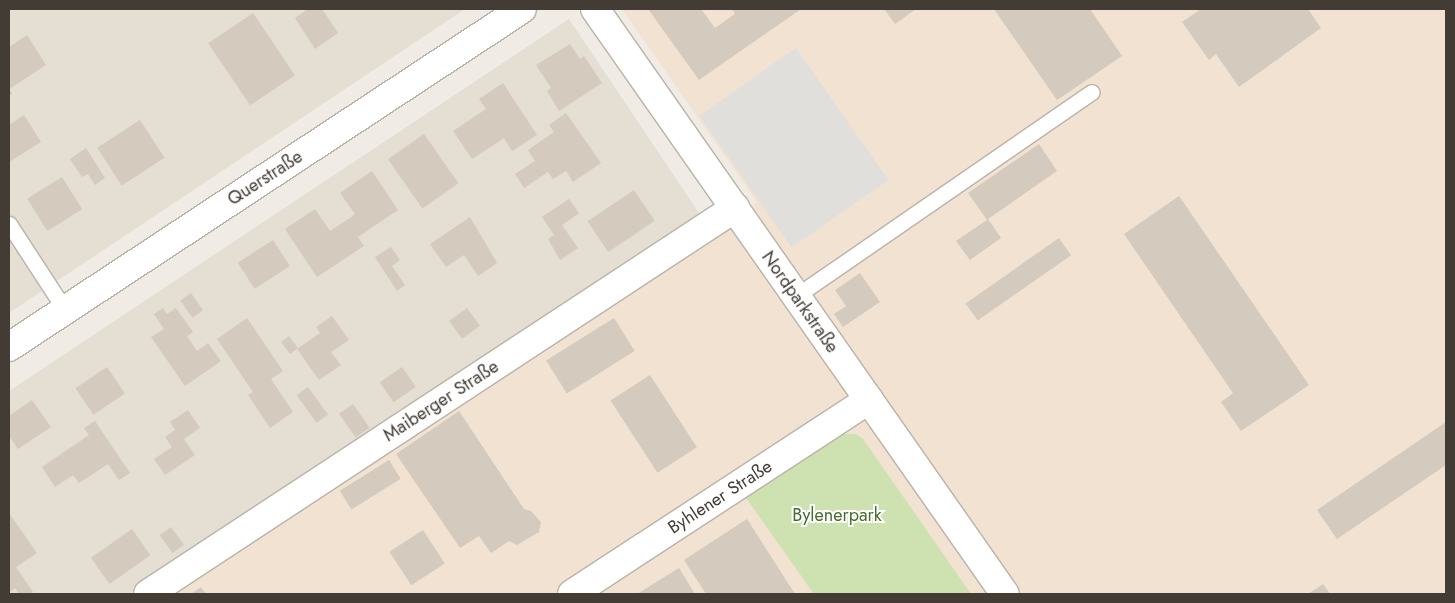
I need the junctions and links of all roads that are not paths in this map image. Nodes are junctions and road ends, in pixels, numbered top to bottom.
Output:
1 (522, 9) edge
2 (595, 9) edge
3 (1092, 92) dead end
4 (735, 208) junction
5 (9, 224) edge
6 (796, 296) junction
7 (65, 310) junction
8 (9, 347) edge
9 (869, 400) junction
10 (148, 594) edge
11 (572, 594) edge
12 (1004, 594) edge

1 - 7 street, Querstraße
2 - 4 street, Nordparkstraße
3 - 6 lane
4 - 6 street, Nordparkstraße
4 - 10 street, Maiberger Straße
5 - 7 lane
6 - 9 street, Nordparkstraße
7 - 8 street, Querstraße
9 - 11 street, Byhlener Straße
9 - 12 street, Nordparkstraße

